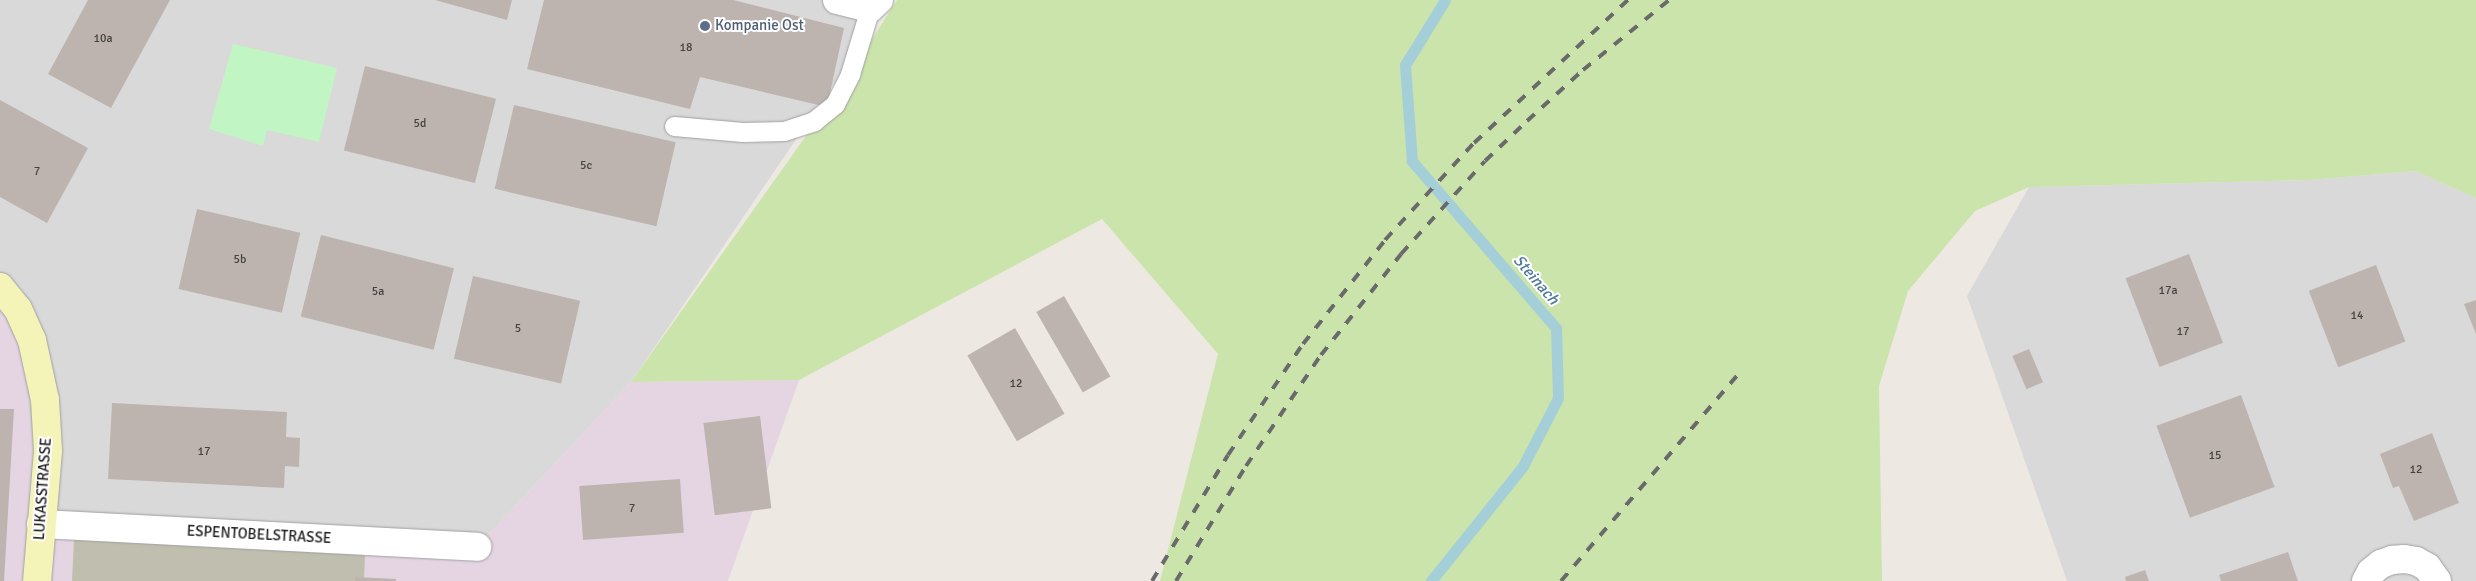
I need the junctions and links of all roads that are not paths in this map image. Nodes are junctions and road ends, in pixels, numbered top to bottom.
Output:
1 (837, 0) edge
2 (875, 4) edge
3 (674, 126) dead end
4 (0, 287) edge
5 (41, 524) junction
6 (477, 547) dead end
7 (37, 581) edge
8 (2366, 581) edge
9 (2437, 581) edge

1 - 2 street
2 - 3 lane
4 - 5 main road, LUKASSTRASSE
5 - 6 street, ESPENTOBELSTRASSE
5 - 7 main road, LUKASSTRASSE
8 - 9 street

